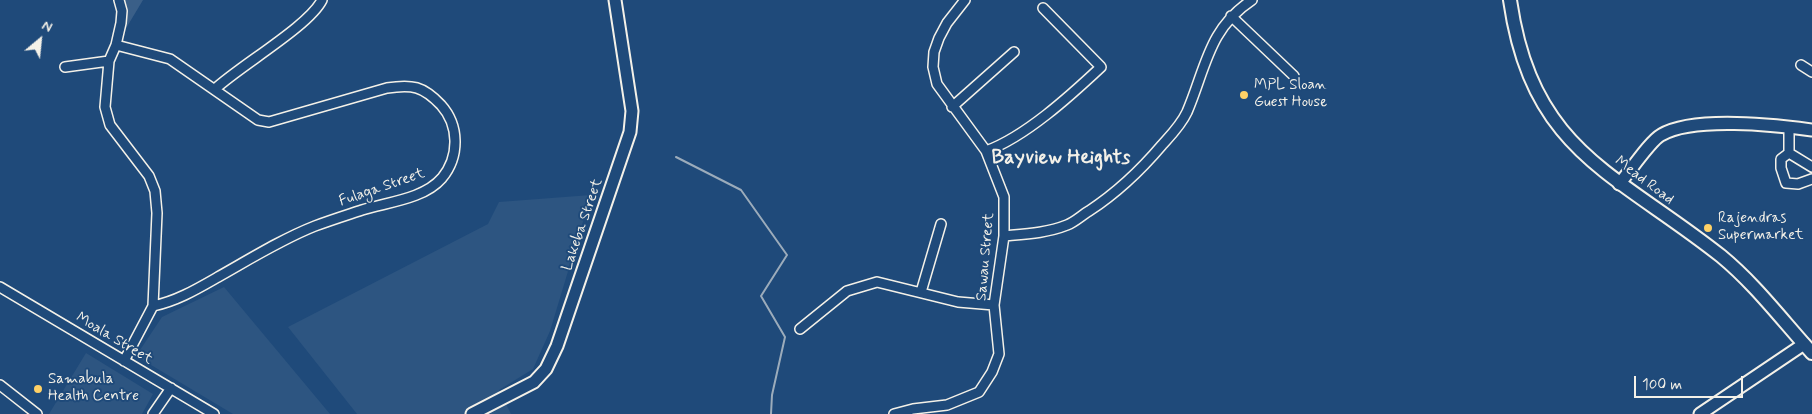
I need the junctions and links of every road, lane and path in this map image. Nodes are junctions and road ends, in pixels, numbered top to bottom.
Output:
1 (119, 0) edge
2 (322, 0) edge
3 (615, 0) edge
4 (965, 0) edge
5 (1252, 0) edge
6 (1510, 0) edge
7 (1044, 8) dead end
8 (1232, 16) junction
9 (116, 45) junction
10 (1014, 52) dead end
11 (109, 61) junction
12 (1801, 65) dead end
13 (65, 67) dead end
14 (1812, 72) edge
15 (1294, 76) dead end
16 (215, 89) junction
17 (952, 107) junction
18 (1789, 127) junction
19 (1812, 130) edge
20 (986, 150) junction
21 (1789, 153) junction
22 (1812, 167) edge
23 (1812, 179) edge
24 (1619, 184) junction
25 (941, 224) dead end
26 (1004, 236) junction
27 (0, 287) edge
28 (921, 292) junction
29 (994, 305) junction
30 (153, 306) junction
31 (800, 329) dead end
32 (1808, 348) edge
33 (124, 361) junction
34 (0, 385) edge
35 (171, 388) junction
36 (37, 414) edge
37 (153, 414) edge
38 (214, 414) edge
39 (472, 414) edge
40 (894, 414) edge
41 (1700, 414) edge

1 - 9 street
2 - 16 street
3 - 39 main road, Lakeba Street
4 - 17 street, Sawau Street
5 - 8 street
6 - 24 main road, Mead Road
7 - 20 street
8 - 15 street
8 - 26 street
9 - 11 street
9 - 16 street, Fulaga Street
10 - 17 street
11 - 13 street
11 - 30 street
12 - 14 street
16 - 30 street, Fulaga Street
17 - 20 street, Sawau Street
18 - 19 main road
18 - 21 street
18 - 24 main road
20 - 26 street, Sawau Street
21 - 22 street
21 - 23 street
24 - 32 main road, Mead Road
25 - 28 street
26 - 29 street, Sawau Street
27 - 33 street, Moala Street
28 - 29 street
28 - 31 street
29 - 40 street, Sawau Street
30 - 33 street
32 - 41 main road
33 - 35 street, Moala Street
34 - 36 street
35 - 37 street
35 - 38 street, Moala Street

